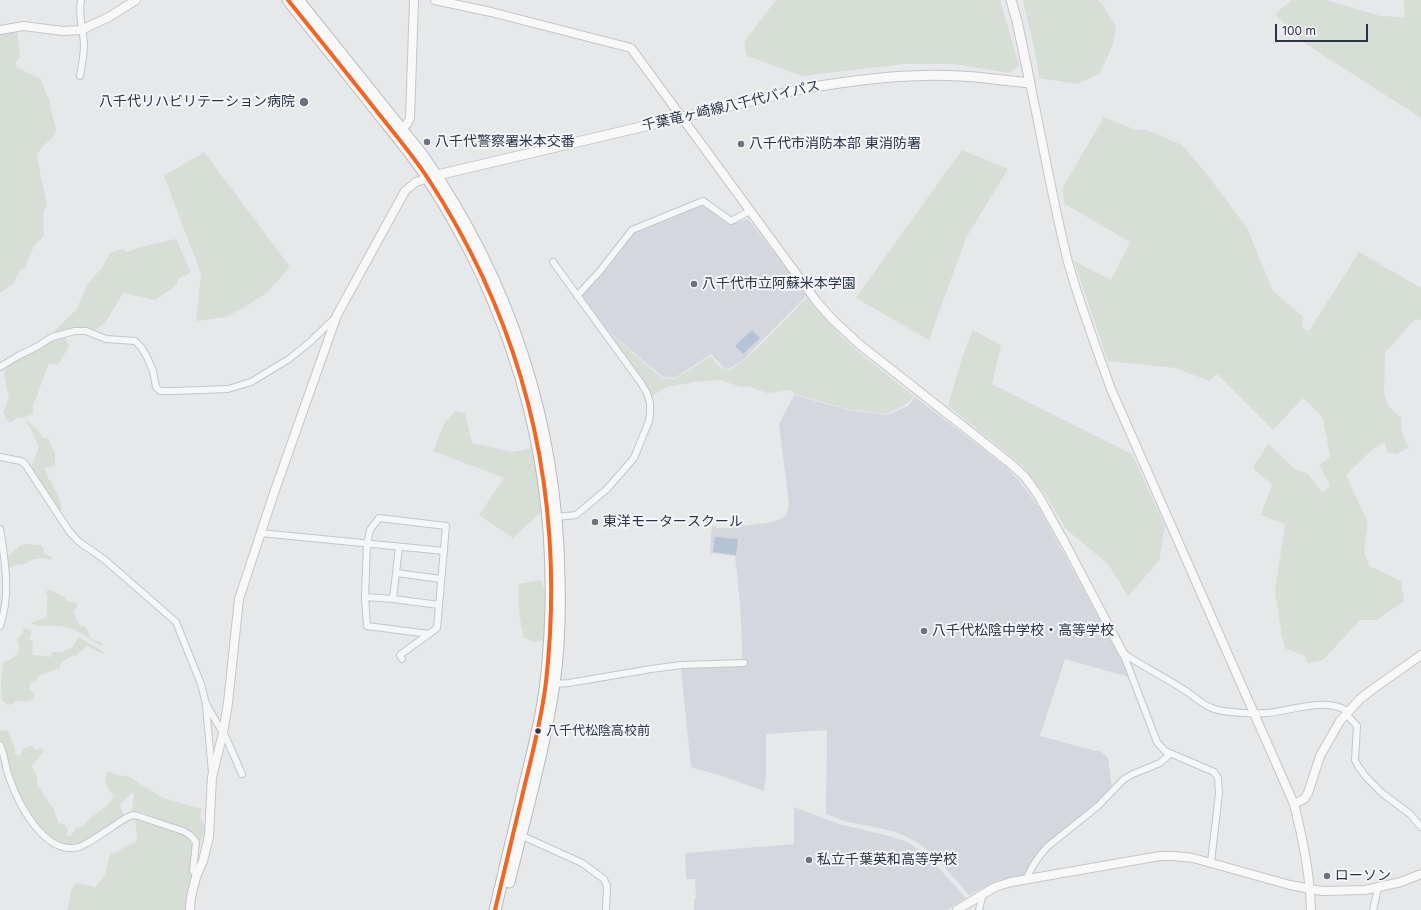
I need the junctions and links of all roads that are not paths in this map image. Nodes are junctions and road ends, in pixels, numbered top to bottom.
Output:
1 (81, 0) edge
2 (136, 0) edge
3 (288, 0) edge
4 (298, 0) edge
5 (414, 0) edge
6 (435, 0) edge
7 (1011, 0) edge
8 (0, 30) edge
9 (81, 30) junction
10 (80, 76) dead end
11 (1030, 84) junction
12 (682, 117) junction
13 (402, 128) junction
14 (432, 177) junction
15 (750, 211) junction
16 (553, 262) dead end
17 (577, 296) junction
18 (337, 315) junction
19 (0, 367) edge
20 (0, 457) edge
21 (557, 517) junction
22 (0, 529) edge
23 (260, 533) junction
24 (366, 544) junction
25 (399, 547) junction
26 (444, 552) junction
27 (396, 573) junction
28 (441, 579) junction
29 (365, 598) junction
30 (393, 599) junction
31 (439, 605) junction
32 (0, 626) edge
33 (430, 634) junction
34 (1123, 653) junction
35 (1421, 655) edge
36 (402, 659) dead end
37 (744, 663) dead end
38 (550, 683) junction
39 (206, 703) junction
40 (1347, 713) junction
41 (1254, 714) junction
42 (223, 732) junction
43 (0, 745) edge
44 (1170, 754) junction
45 (242, 774) dead end
46 (212, 777) junction
47 (1294, 804) junction
48 (1421, 827) edge
49 (518, 834) junction
50 (1211, 862) junction
51 (1421, 874) edge
52 (197, 876) junction
53 (1026, 880) junction
54 (1378, 888) junction
55 (1311, 889) junction
56 (983, 893) junction
57 (190, 910) edge
58 (495, 910) edge
59 (503, 910) edge
60 (606, 910) edge
61 (957, 910) edge
62 (978, 910) edge
63 (1311, 910) edge
64 (1373, 910) edge

1 - 9 street
2 - 9 street
3 - 14 highway
4 - 13 highway
5 - 13 street
6 - 12 street
7 - 11 main road
8 - 9 street
9 - 10 street
11 - 12 main road, 千葉竜ヶ崎線八千代バイパス
11 - 41 street
12 - 14 main road, 千葉竜ヶ崎線八千代バイパス
12 - 15 street
13 - 14 highway
14 - 18 street
14 - 21 highway
14 - 38 highway
15 - 17 street
15 - 34 street
16 - 17 street
17 - 21 street
18 - 19 street
18 - 23 street
20 - 39 street
21 - 38 highway
22 - 32 street
23 - 24 street
23 - 42 street
24 - 25 street
24 - 26 street
24 - 29 street
25 - 26 street
25 - 27 street
26 - 28 street
27 - 28 street
27 - 30 street
28 - 31 street
29 - 30 street
29 - 33 street
30 - 31 street
31 - 33 street
33 - 36 street
34 - 41 street
34 - 44 street
35 - 40 street
37 - 38 street
38 - 49 highway
39 - 42 street
39 - 46 street
40 - 41 street
40 - 47 street
40 - 48 street
41 - 47 street
42 - 45 street
42 - 46 street
43 - 52 street
44 - 50 street
44 - 53 street
46 - 52 street
47 - 55 street
49 - 58 highway
49 - 59 highway
49 - 60 street
50 - 53 street
50 - 55 street
51 - 54 street
52 - 57 street
53 - 56 street
54 - 55 street
54 - 64 street
55 - 63 street
56 - 61 street
56 - 62 street

